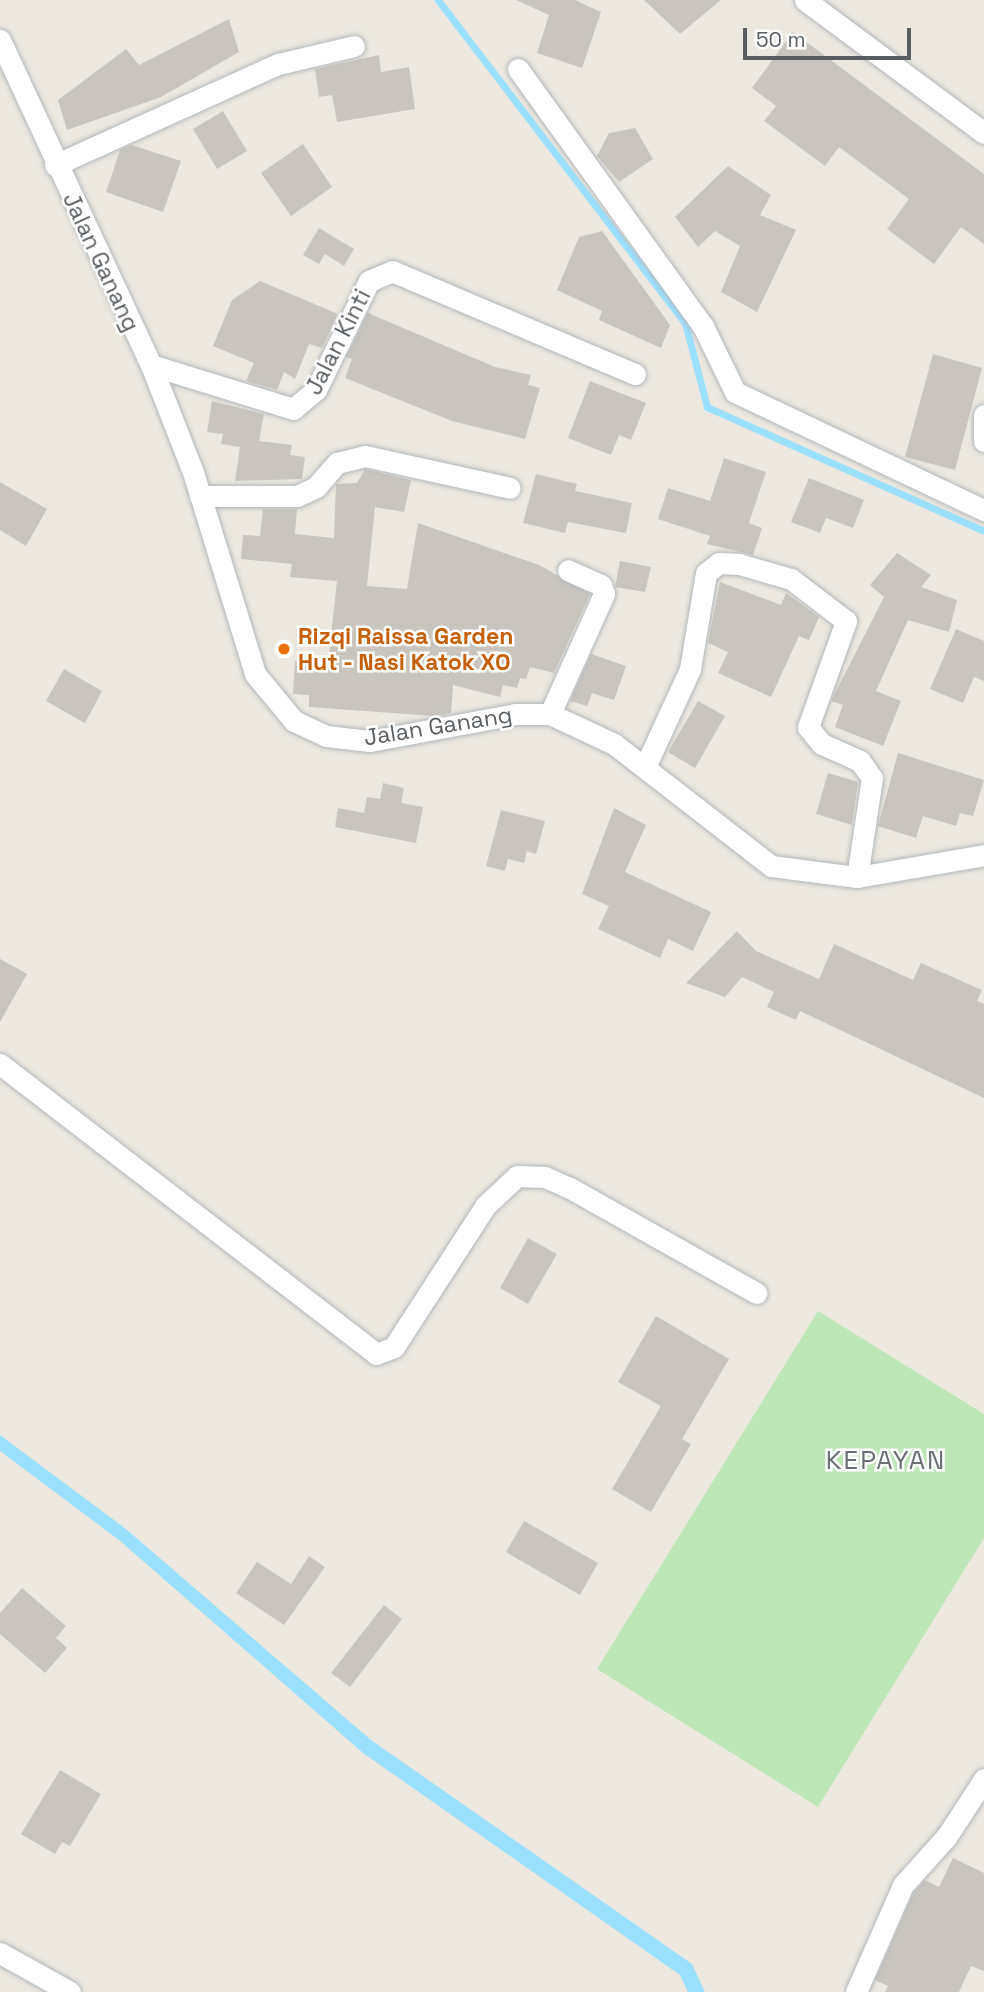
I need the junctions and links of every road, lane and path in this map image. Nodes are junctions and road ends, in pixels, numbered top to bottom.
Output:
1 (805, 0) edge
2 (0, 40) edge
3 (354, 46) dead end
4 (519, 69) dead end
5 (984, 133) edge
6 (55, 164) junction
7 (150, 365) junction
8 (635, 374) dead end
9 (984, 415) edge
10 (984, 441) edge
11 (510, 488) dead end
12 (200, 496) junction
13 (984, 510) edge
14 (568, 570) dead end
15 (550, 714) junction
16 (645, 767) junction
17 (984, 855) edge
18 (857, 877) junction
19 (0, 1064) edge
20 (756, 1293) dead end
21 (984, 1779) edge
22 (0, 1952) edge
23 (70, 1992) edge
24 (856, 1992) edge

1 - 5 street
2 - 6 street, Jalan Ganang
3 - 6 street
4 - 13 street
6 - 7 street, Jalan Ganang
7 - 8 street, Jalan Kinti
7 - 12 street, Jalan Ganang
9 - 10 street
11 - 12 street
12 - 15 street, Jalan Ganang
14 - 15 street
15 - 16 street, Jalan Ganang
16 - 18 street, Jalan Ganang
16 - 18 street
17 - 18 street, Jalan Ganang
19 - 20 street
21 - 24 street
22 - 23 street

